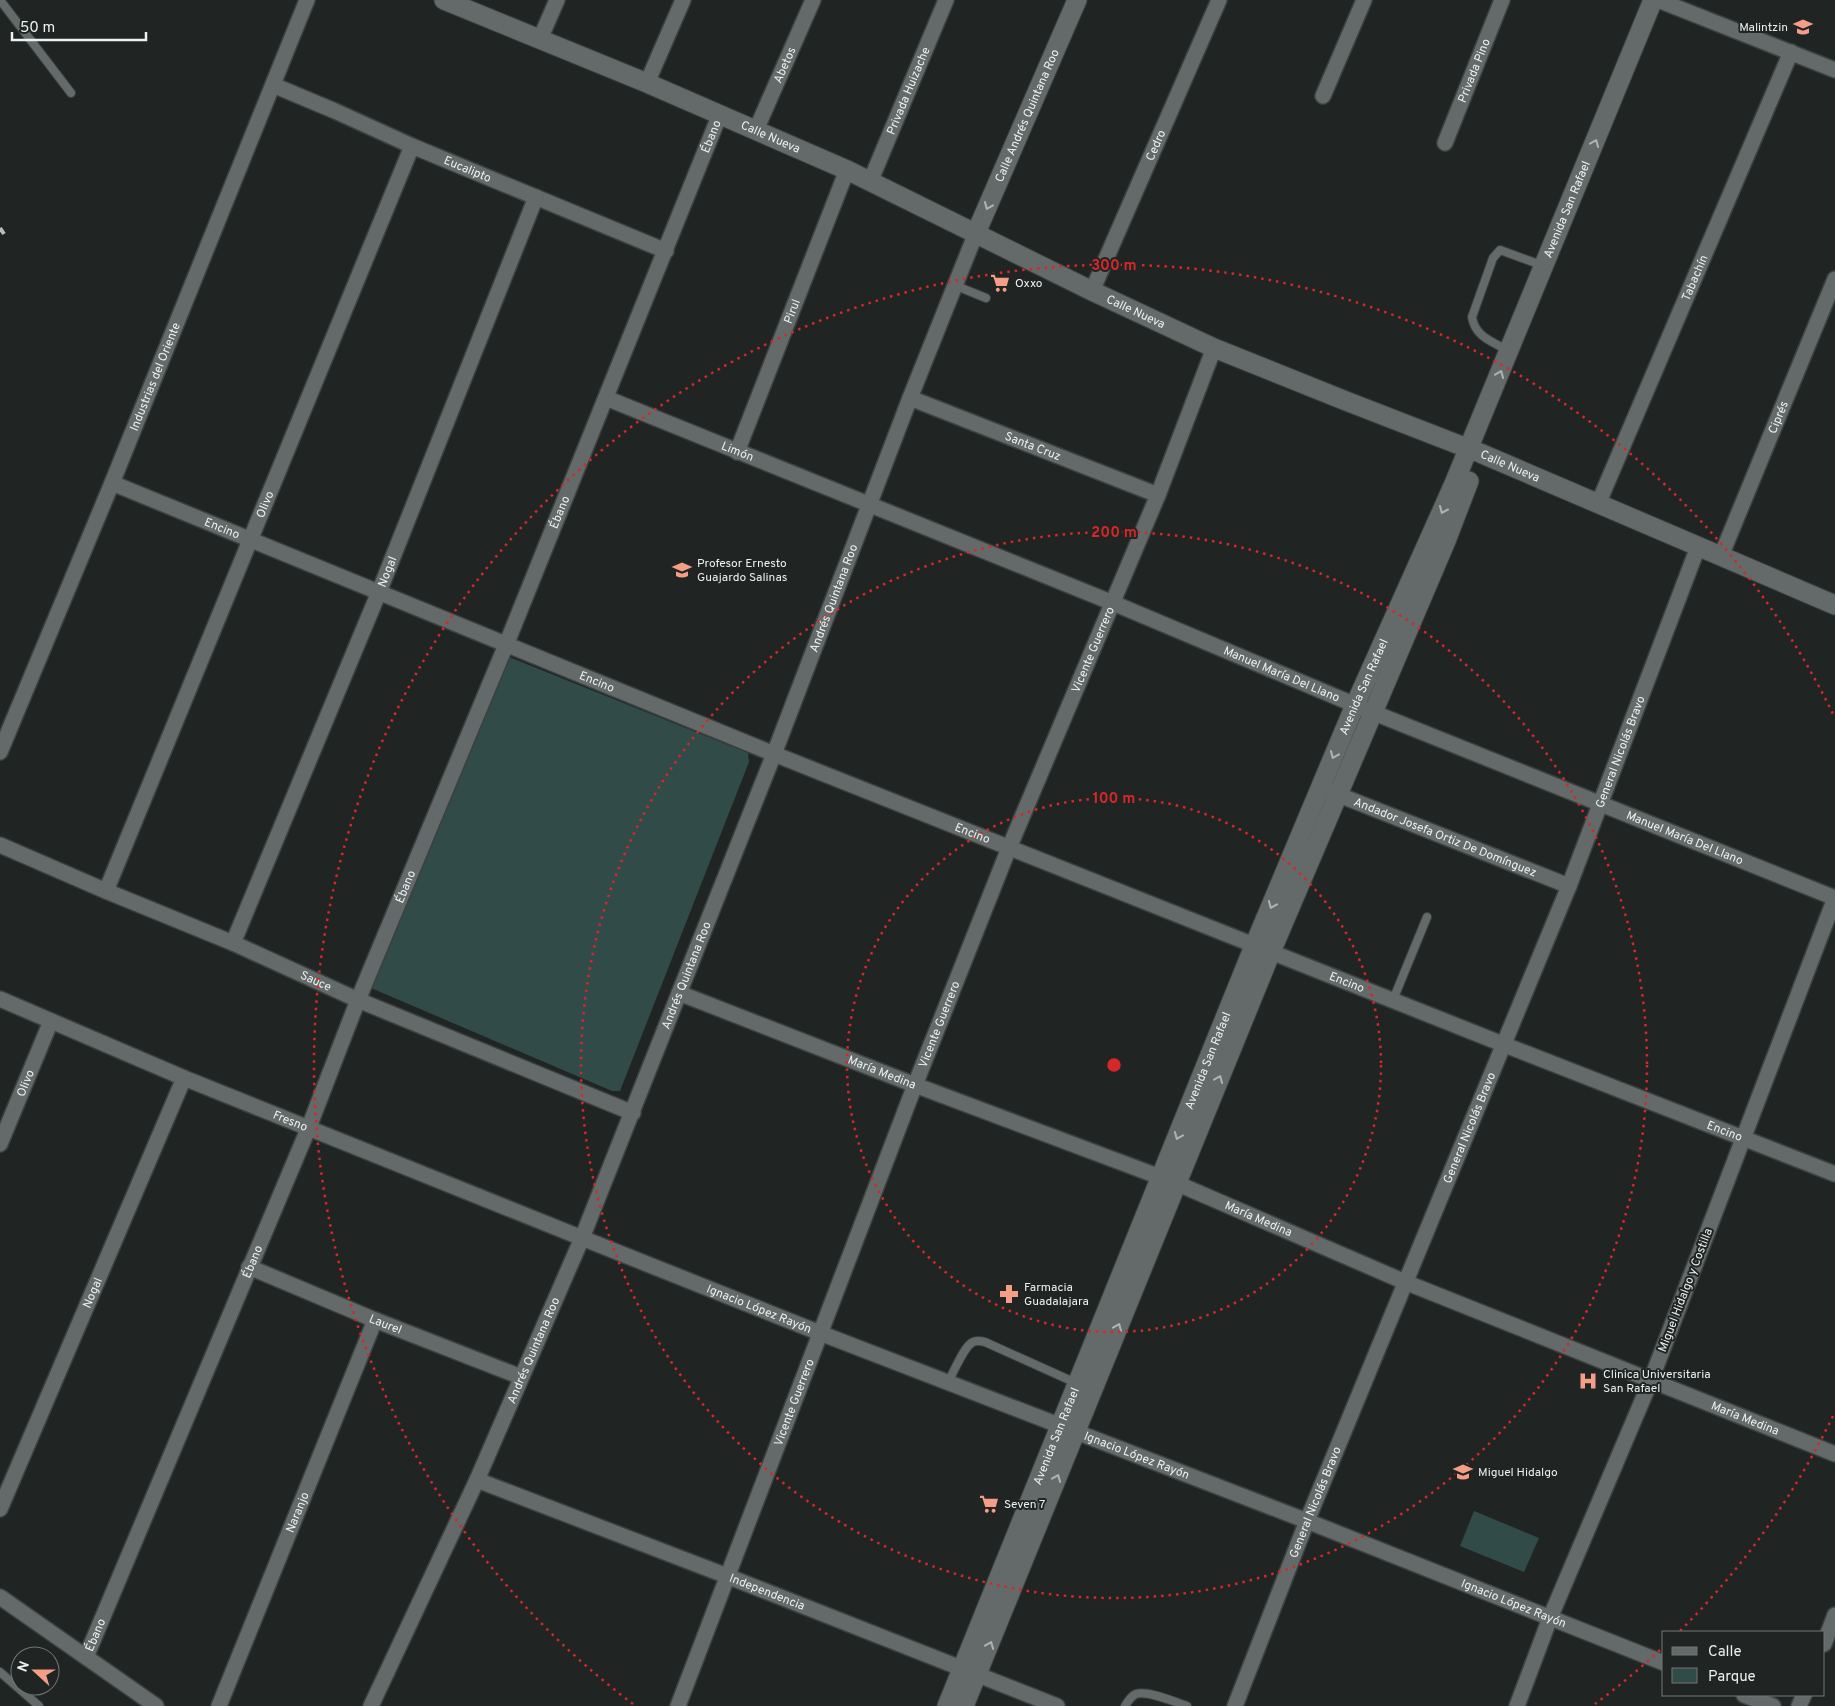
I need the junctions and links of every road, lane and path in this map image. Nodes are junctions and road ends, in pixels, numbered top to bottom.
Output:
1 (0, 0) edge
2 (308, 0) edge
3 (444, 0) edge
4 (557, 0) edge
5 (683, 0) edge
6 (813, 0) edge
7 (946, 0) edge
8 (1077, 0) edge
9 (1220, 0) edge
10 (1364, 0) edge
11 (1502, 0) edge
12 (1653, 0) edge
13 (1658, 0) edge
14 (540, 39) junction
15 (1791, 52) junction
16 (1835, 70) edge
17 (647, 83) junction
18 (273, 85) junction
19 (71, 93) dead end
20 (1323, 96) dead end
21 (720, 114) junction
22 (756, 130) junction
23 (1445, 143) dead end
24 (412, 146) junction
25 (847, 170) junction
26 (870, 182) junction
27 (536, 197) junction
28 (976, 233) junction
29 (666, 250) junction
30 (1544, 266) junction
31 (1835, 279) edge
32 (954, 285) junction
33 (1092, 291) junction
34 (986, 298) dead end
35 (1214, 348) junction
36 (1509, 351) junction
37 (606, 398) junction
38 (910, 398) junction
39 (1474, 451) junction
40 (736, 452) junction
41 (112, 483) junction
42 (1158, 495) junction
43 (1598, 504) junction
44 (869, 506) junction
45 (249, 540) junction
46 (1698, 547) junction
47 (1721, 556) junction
48 (379, 592) junction
49 (1112, 603) junction
50 (1835, 605) edge
51 (506, 645) junction
52 (1363, 708) junction
53 (0, 752) edge
54 (774, 754) junction
55 (1329, 791) junction
56 (1602, 803) junction
57 (0, 845) edge
58 (1009, 848) junction
59 (1570, 886) junction
60 (106, 891) junction
61 (1835, 898) edge
62 (1427, 917) dead end
63 (234, 943) junction
64 (1263, 949) junction
65 (679, 993) junction
66 (0, 1000) edge
67 (358, 1000) junction
68 (1393, 1000) junction
69 (51, 1021) junction
70 (1505, 1045) junction
71 (184, 1078) junction
72 (915, 1085) junction
73 (633, 1113) junction
74 (309, 1127) junction
75 (1744, 1139) junction
76 (0, 1144) edge
77 (1835, 1174) edge
78 (1169, 1181) junction
79 (582, 1238) junction
80 (250, 1267) junction
81 (1405, 1282) junction
82 (375, 1320) junction
83 (820, 1333) junction
84 (521, 1377) junction
85 (1650, 1380) junction
86 (948, 1382) junction
87 (1085, 1387) junction
88 (1068, 1428) junction
89 (1835, 1454) edge
90 (477, 1480) junction
91 (0, 1509) edge
92 (1307, 1521) junction
93 (727, 1576) junction
94 (0, 1597) edge
95 (1835, 1615) edge
96 (1550, 1618) junction
97 (1825, 1641) edge
98 (86, 1657) junction
99 (1662, 1662) edge
100 (970, 1671) junction
101 (0, 1672) edge
102 (1747, 1696) edge
103 (39, 1706) edge
104 (156, 1706) edge
105 (219, 1706) edge
106 (371, 1706) edge
107 (678, 1706) edge
108 (947, 1706) edge
109 (964, 1706) edge
110 (1057, 1706) edge
111 (1125, 1706) edge
112 (1187, 1706) edge
113 (1235, 1706) edge
114 (1516, 1706) edge
115 (1773, 1706) edge

1 - 19 lane
2 - 18 street, Industrias del Oriente
3 - 14 street, Calle Nueva
4 - 14 street
5 - 17 street
6 - 22 street, Abetos
7 - 26 street, Privada Huizache
8 -> 28 street, Calle Andrés Quintana Roo
9 - 33 street, Cedro
10 - 20 street
11 - 23 street, Privada Pino
30 -> 12 street, Avenida San Rafael
13 - 15 street
14 - 17 street, Calle Nueva
15 - 16 street
15 - 43 street, Tabachín
17 - 21 street, Calle Nueva
18 - 24 street, Eucalipto
18 - 41 street, Industrias del Oriente
21 - 22 street, Calle Nueva
21 - 29 street, Ébano
22 - 25 street, Calle Nueva
24 - 27 street, Eucalipto
24 - 45 street, Olivo
25 - 26 street, Calle Nueva
25 - 40 street, Pirul
26 - 28 street, Calle Nueva
27 - 29 street, Eucalipto
27 - 48 street, Nogal
28 - 32 street, Andrés Quintana Roo
28 - 33 street, Calle Nueva
29 - 37 street, Ébano
30 - 36 street, Avenida San Rafael
30 - 36 lane
31 - 47 street, Ciprés
32 - 34 lane
32 - 38 street, Andrés Quintana Roo
33 - 35 street, Calle Nueva
35 - 39 street, Calle Nueva
35 - 42 street, Vicente Guerrero
39 -> 36 street, Avenida San Rafael
37 - 40 street, Limón
37 - 51 street, Ébano
38 - 42 street, Santa Cruz
38 - 44 street, Andrés Quintana Roo
39 - 43 street, Calle Nueva
39 - 52 street, Avenida San Rafael
40 - 44 street, Limón
41 - 45 street, Encino
41 - 53 street, Industrias del Oriente
42 - 49 street, Vicente Guerrero
43 - 46 street, Calle Nueva
44 - 49 street, Manuel María Del Llano
44 - 54 street, Andrés Quintana Roo
45 - 48 street, Encino
45 - 60 street, Olivo
46 - 47 street, Calle Nueva
46 - 56 street, General Nicolás Bravo
47 - 50 street, Calle Nueva
48 - 51 street, Encino
48 - 63 street, Nogal
49 - 52 street, Manuel María Del Llano
49 - 58 street, Vicente Guerrero
51 - 54 street, Encino
51 - 67 street, Ébano
52 - 55 street, Avenida San Rafael
52 - 56 street, Manuel María Del Llano
54 - 58 street, Encino
54 - 65 street, Andrés Quintana Roo
55 - 59 street, Andador Josefa Ortiz De Domínguez
55 - 64 street, Avenida San Rafael
56 - 59 street, General Nicolás Bravo
56 - 61 street, Manuel María Del Llano
57 - 60 street, Sauce
58 - 64 street, Encino
58 - 72 street, Vicente Guerrero
59 - 70 street, General Nicolás Bravo
60 - 63 street, Sauce
61 - 75 street, Miguel Hidalgo y Costilla
62 - 68 lane
63 - 67 street, Sauce
64 - 68 street, Encino
64 - 78 street, Avenida San Rafael
65 - 72 street, María Medina
65 - 73 street, Andrés Quintana Roo
66 - 69 street, Fresno
67 - 73 street, Sauce
67 - 74 street, Ébano
68 - 70 street, Encino
69 - 71 street, Fresno
69 - 76 street, Olivo
70 - 75 street, Encino
70 - 81 street, General Nicolás Bravo
71 - 74 street, Fresno
71 - 91 street, Nogal
72 - 78 street, María Medina
72 - 83 street, Vicente Guerrero
73 - 79 street, Andrés Quintana Roo
74 - 79 street, Fresno
74 - 80 street, Ébano
75 - 77 street, Encino
75 - 85 street, Miguel Hidalgo y Costilla
78 - 81 street, María Medina
78 - 87 street, Avenida San Rafael
79 - 83 street, Ignacio López Rayón
79 - 84 street, Andrés Quintana Roo
80 - 82 street, Laurel
80 - 98 street, Ébano
81 - 85 street, María Medina
81 - 92 street, General Nicolás Bravo
82 - 84 street, Laurel
82 - 105 street, Naranjo
83 - 86 street, Ignacio López Rayón
83 - 93 street, Vicente Guerrero
84 - 90 street, Andrés Quintana Roo
85 - 89 street, María Medina
85 - 96 street, Miguel Hidalgo y Costilla
86 - 87 lane
86 - 88 street, Ignacio López Rayón
87 - 88 street, Avenida San Rafael
88 - 92 street, Ignacio López Rayón
88 - 100 street, Avenida San Rafael
90 - 93 street, Independencia
90 - 106 street, Andrés Quintana Roo
92 - 96 street, Ignacio López Rayón
92 - 113 street, General Nicolás Bravo
93 - 100 street, Independencia
93 - 107 street, Vicente Guerrero
94 - 98 street
95 - 97 street
96 - 99 street, Ignacio López Rayón
96 - 114 street, Miguel Hidalgo y Costilla
98 - 104 street
100 - 108 street, Avenida San Rafael
100 - 109 street, Avenida San Rafael
100 - 110 street, Independencia
101 - 103 lane
102 - 115 street
111 - 112 lane

